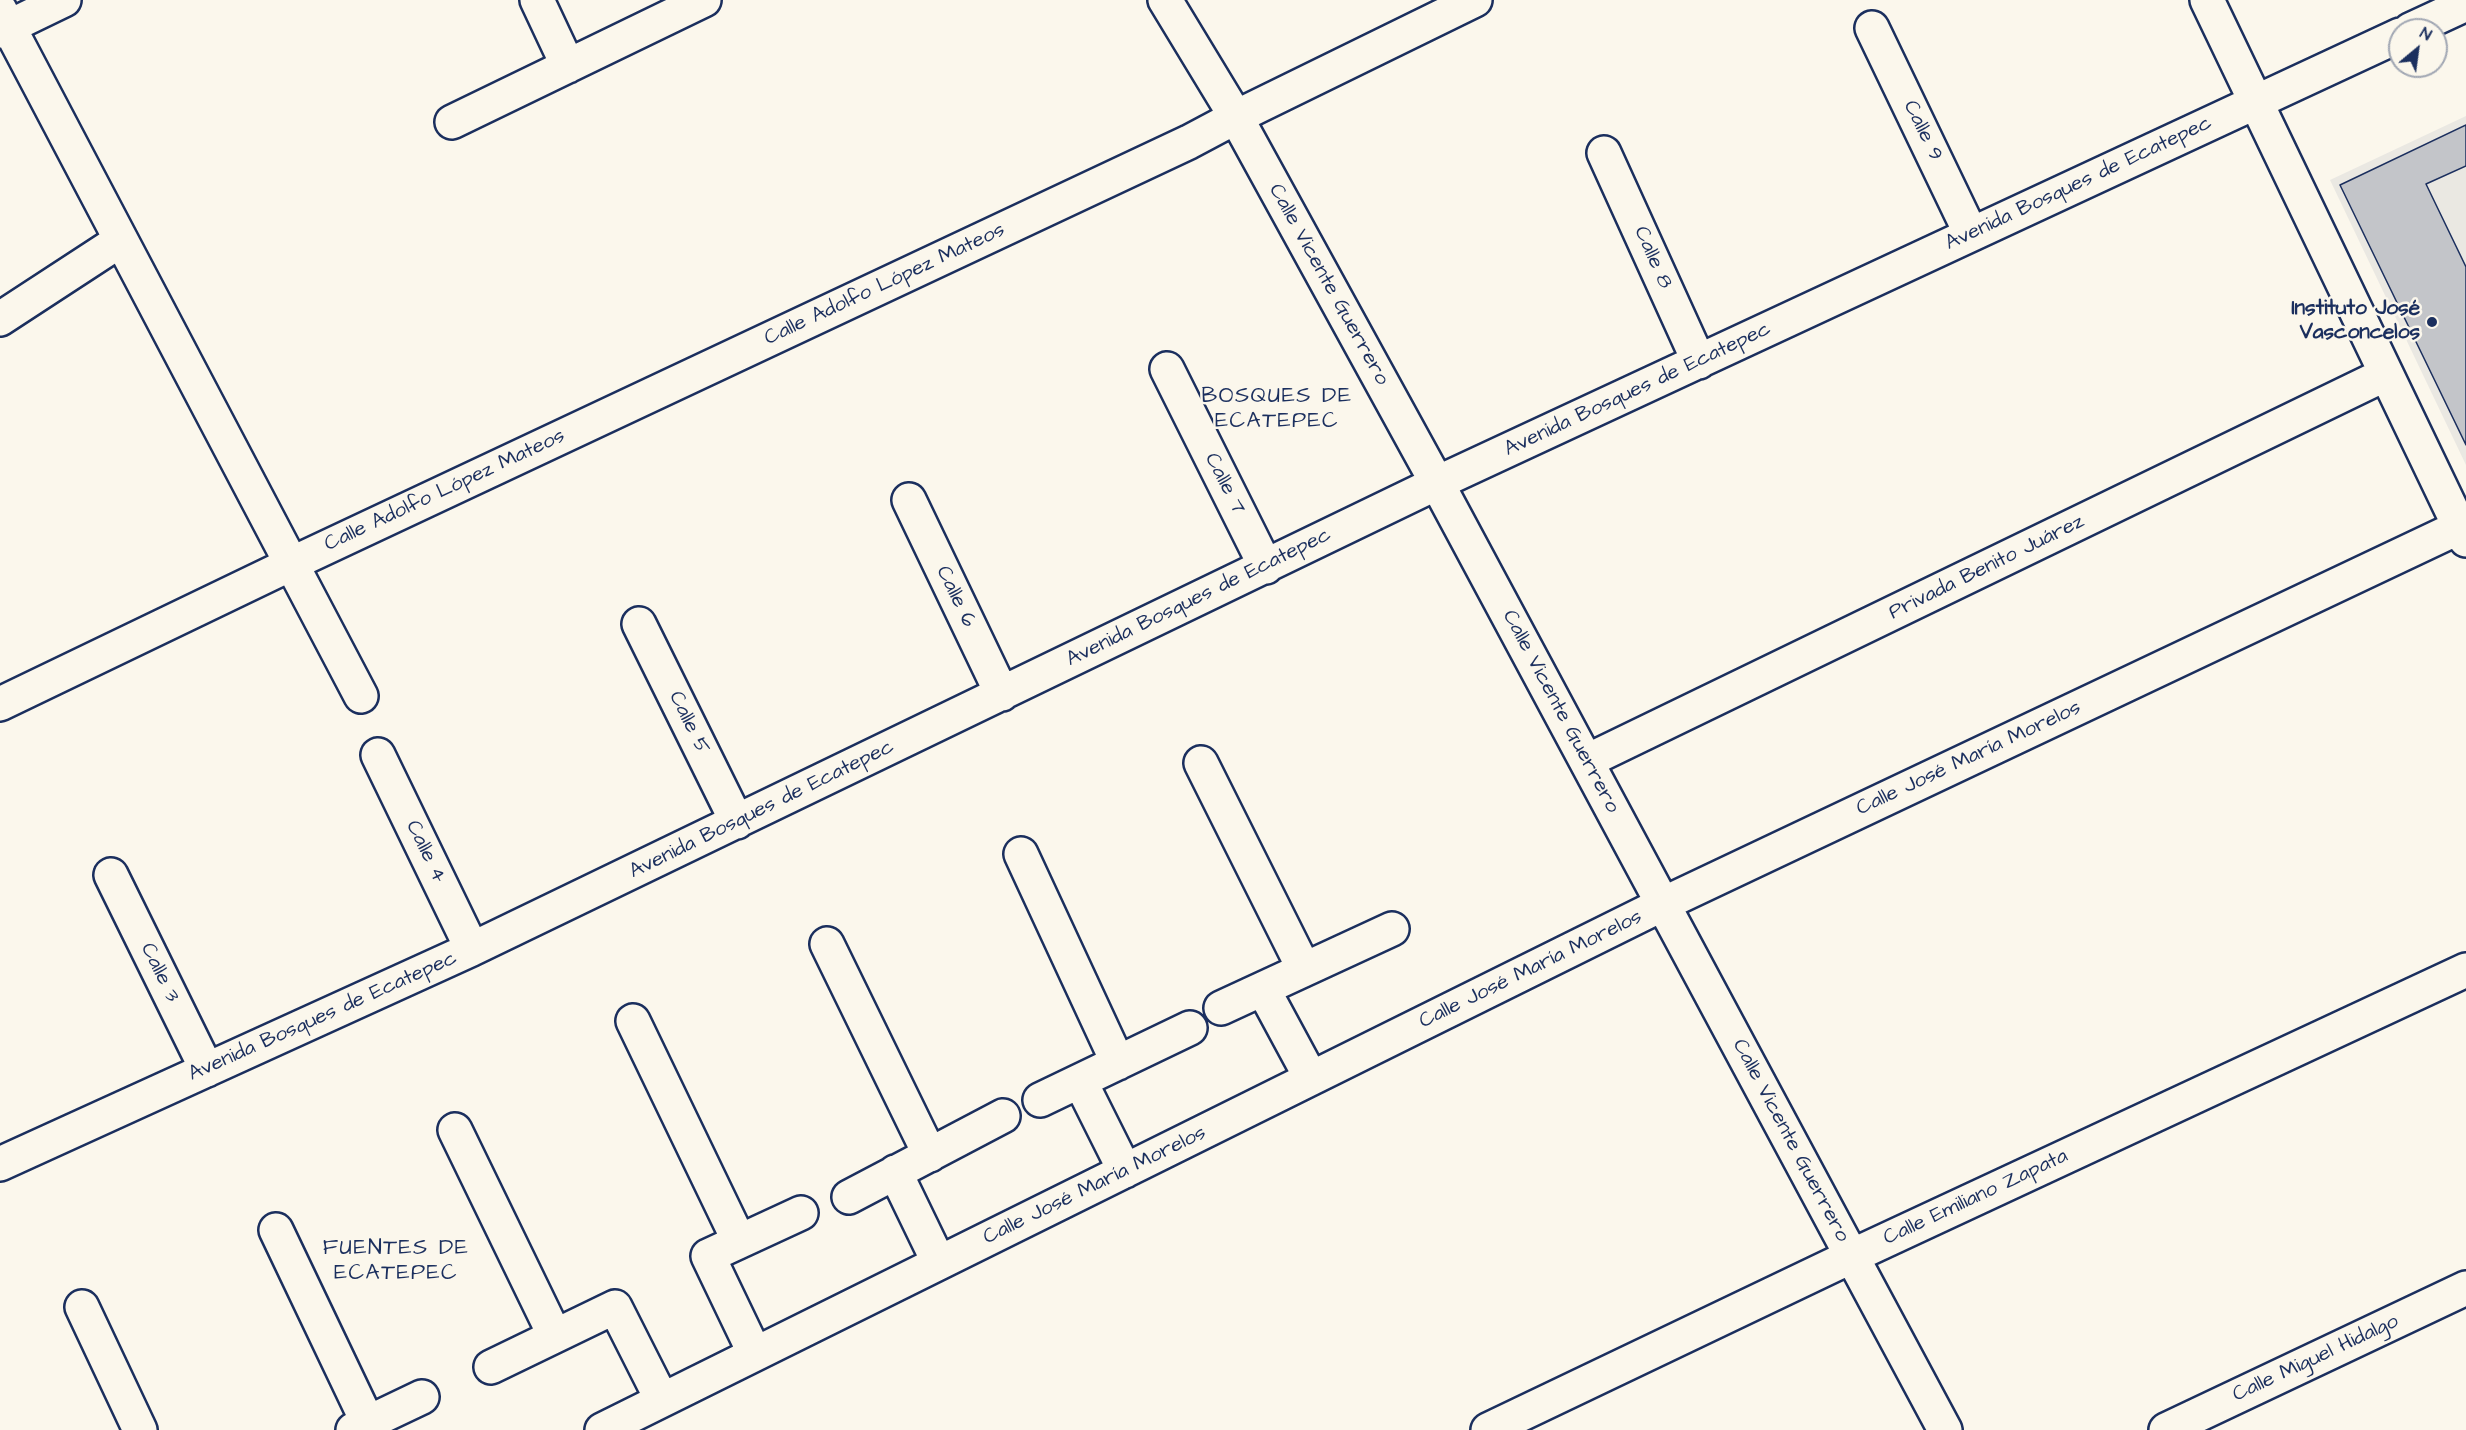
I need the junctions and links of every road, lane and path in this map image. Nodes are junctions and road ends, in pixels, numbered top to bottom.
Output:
1 (64, 0) edge
2 (537, 0) edge
3 (704, 0) edge
4 (1165, 0) edge
5 (1475, 0) edge
6 (2207, 0) edge
7 (2466, 4) edge
8 (2421, 17) edge
9 (3, 22) edge
10 (1872, 28) dead end
11 (2388, 40) edge
12 (568, 66) junction
13 (2256, 102) junction
14 (1236, 117) junction
15 (452, 122) dead end
16 (1604, 153) dead end
17 (1971, 234) junction
18 (121, 240) junction
19 (0, 319) edge
20 (1699, 362) junction
21 (1167, 369) dead end
22 (2386, 374) junction
23 (1437, 483) junction
24 (909, 500) dead end
25 (2464, 531) edge
26 (292, 563) junction
27 (1266, 567) junction
28 (639, 624) dead end
29 (1002, 694) junction
30 (361, 696) dead end
31 (0, 704) edge
32 (378, 755) dead end
33 (1587, 761) junction
34 (1201, 764) dead end
35 (737, 822) junction
36 (1021, 854) dead end
37 (111, 875) dead end
38 (1663, 904) junction
39 (1392, 929) dead end
40 (827, 944) dead end
41 (472, 950) junction
42 (1304, 969) junction
43 (2466, 970) edge
44 (1263, 989) junction
45 (1221, 1008) dead end
46 (633, 1021) dead end
47 (1190, 1028) dead end
48 (1118, 1063) junction
49 (207, 1070) junction
50 (1311, 1078) junction
51 (1080, 1081) junction
52 (1040, 1100) dead end
53 (1003, 1116) dead end
54 (454, 1130) dead end
55 (930, 1155) junction
56 (0, 1164) edge
57 (1125, 1171) junction
58 (895, 1172) junction
59 (849, 1197) dead end
60 (801, 1213) dead end
61 (276, 1230) dead end
62 (739, 1241) junction
63 (1852, 1256) junction
64 (939, 1263) junction
65 (2466, 1288) edge
66 (82, 1307) dead end
67 (555, 1336) junction
68 (755, 1354) junction
69 (491, 1367) dead end
70 (422, 1397) dead end
71 (662, 1400) junction
72 (360, 1426) edge
73 (140, 1430) edge
74 (602, 1430) edge
75 (1488, 1430) edge
76 (1945, 1430) edge
77 (2166, 1430) edge

1 - 9 street
2 - 12 street
3 - 12 street
4 - 14 street, Calle Vicente Guerrero
5 - 14 street, Calle Adolfo López Mateos
6 - 13 street
7 - 8 street
9 - 18 street
10 - 17 street, Calle 9
11 - 13 street, Avenida Bosques de Ecatepec
12 - 15 street
13 - 17 street, Avenida Bosques de Ecatepec
13 - 22 street
14 - 23 street, Calle Vicente Guerrero
14 - 26 street, Calle Adolfo López Mateos
16 - 20 street, Calle 8
17 - 20 street, Avenida Bosques de Ecatepec
18 - 19 street
18 - 26 street
20 - 23 street, Avenida Bosques de Ecatepec
21 - 27 street, Calle 7
22 - 25 street
22 - 33 street, Privada Benito Juárez
23 - 27 street, Avenida Bosques de Ecatepec
23 - 33 street, Calle Vicente Guerrero
24 - 29 street, Calle 6
25 - 38 street, Calle José María Morelos
26 - 30 street
26 - 31 street, Calle Adolfo López Mateos
27 - 29 street, Avenida Bosques de Ecatepec
28 - 35 street, Calle 5
29 - 35 street, Avenida Bosques de Ecatepec
32 - 41 street, Calle 4
33 - 38 street, Calle Vicente Guerrero
34 - 42 street
35 - 41 street, Avenida Bosques de Ecatepec
36 - 48 street
37 - 49 street, Calle 3
38 - 50 street, Calle José María Morelos
38 - 63 street, Calle Vicente Guerrero
39 - 42 street
40 - 55 street
41 - 49 street, Avenida Bosques de Ecatepec
42 - 44 street
43 - 63 street, Calle Emiliano Zapata
44 - 45 street
44 - 50 street
46 - 62 street
47 - 48 street
48 - 51 street
49 - 56 street, Avenida Bosques de Ecatepec
50 - 57 street, Calle José María Morelos
51 - 52 street
51 - 57 street
53 - 55 street
54 - 67 street
55 - 58 street
57 - 64 street, Calle José María Morelos
58 - 59 street
58 - 64 street
60 - 62 street
61 - 72 street
62 - 68 street
63 - 75 street, Calle Emiliano Zapata
63 - 76 street, Calle Vicente Guerrero
64 - 68 street, Calle José María Morelos
65 - 77 street, Calle Miguel Hidalgo
66 - 73 street
67 - 69 street
67 - 71 street
68 - 71 street, Calle José María Morelos
70 - 72 street
71 - 74 street, Calle José María Morelos

